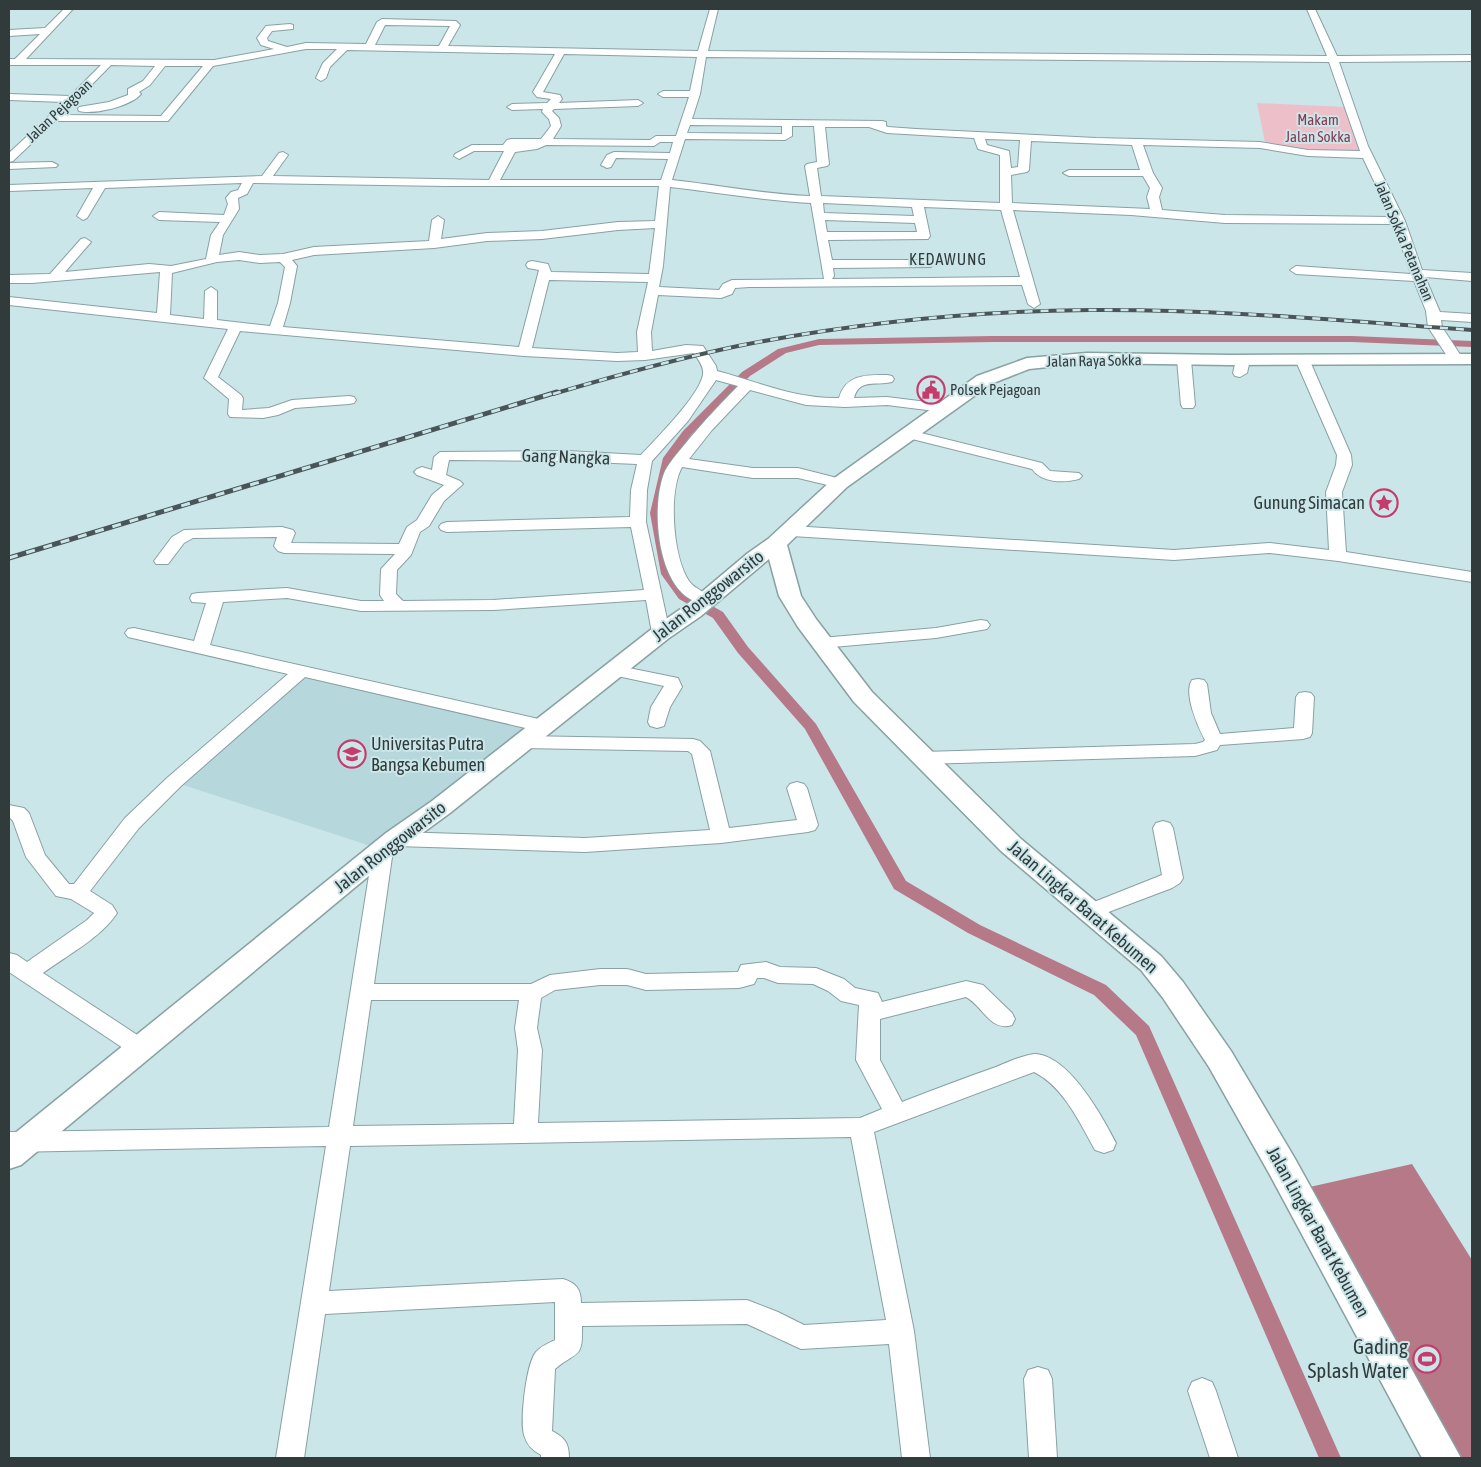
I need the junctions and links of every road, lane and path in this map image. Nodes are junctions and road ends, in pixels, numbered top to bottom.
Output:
1 (69, 9) edge
2 (714, 9) edge
3 (1311, 9) edge
4 (446, 12) dead end
5 (410, 22) junction
6 (439, 22) junction
7 (290, 27) dead end
8 (47, 31) junction
9 (11, 35) edge
10 (332, 36) dead end
11 (327, 47) junction
12 (344, 47) junction
13 (369, 48) junction
14 (391, 48) junction
15 (285, 49) junction
16 (442, 49) junction
17 (1416, 49) dead end
18 (560, 51) junction
19 (702, 54) junction
20 (1451, 56) junction
21 (1472, 58) edge
22 (1333, 59) junction
23 (14, 62) edge
24 (109, 62) junction
25 (162, 63) junction
26 (210, 63) junction
27 (1472, 69) edge
28 (321, 78) dead end
29 (115, 92) dead end
30 (132, 92) junction
31 (97, 94) dead end
32 (663, 94) dead end
33 (695, 94) junction
34 (75, 96) junction
35 (9, 97) edge
36 (638, 103) dead end
37 (550, 106) junction
38 (512, 107) dead end
39 (62, 108) junction
40 (51, 118) junction
41 (121, 119) junction
42 (685, 122) junction
43 (787, 123) junction
44 (819, 123) junction
45 (870, 124) joint
46 (38, 130) junction
47 (978, 135) junction
48 (680, 137) junction
49 (1026, 138) junction
50 (1136, 141) junction
51 (546, 142) junction
52 (283, 155) dead end
53 (1367, 155) junction
54 (459, 156) junction
55 (672, 156) junction
56 (506, 158) junction
57 (9, 159) edge
58 (52, 165) dead end
59 (607, 165) dead end
60 (9, 166) edge
61 (1005, 172) junction
62 (1069, 173) dead end
63 (1146, 173) junction
64 (449, 175) junction
65 (249, 180) junction
66 (265, 180) junction
67 (493, 183) junction
68 (665, 183) junction
69 (102, 185) junction
70 (9, 188) edge
71 (816, 199) junction
72 (917, 203) junction
73 (1006, 206) junction
74 (1157, 213) junction
75 (83, 216) dead end
76 (159, 216) dead end
77 (819, 216) junction
78 (228, 219) junction
79 (438, 220) dead end
80 (921, 220) junction
81 (1399, 221) junction
82 (660, 224) junction
83 (822, 236) junction
84 (84, 242) dead end
85 (434, 244) junction
86 (208, 262) junction
87 (287, 262) junction
88 (826, 264) junction
89 (927, 264) dead end
90 (532, 265) dead end
91 (548, 269) junction
92 (168, 270) junction
93 (1296, 270) dead end
94 (1418, 276) junction
95 (54, 277) junction
96 (1472, 277) edge
97 (655, 278) junction
98 (9, 279) edge
99 (1026, 281) junction
100 (830, 282) junction
101 (211, 291) dead end
102 (653, 291) junction
103 (9, 301) edge
104 (1034, 304) dead end
105 (1433, 316) junction
106 (163, 318) junction
107 (1472, 318) edge
108 (210, 323) junction
109 (236, 326) junction
110 (275, 330) junction
111 (1454, 350) edge
112 (524, 352) junction
113 (645, 356) junction
114 (1302, 359) junction
115 (1184, 360) junction
116 (710, 374) junction
117 (887, 379) dead end
118 (746, 383) junction
119 (349, 400) dead end
120 (845, 403) junction
121 (1188, 405) dead end
122 (943, 408) junction
123 (909, 434) junction
124 (645, 460) junction
125 (679, 462) junction
126 (422, 472) dead end
127 (1074, 476) dead end
128 (438, 477) junction
129 (840, 483) junction
130 (638, 522) junction
131 (447, 526) dead end
132 (405, 549) junction
133 (777, 550) junction
134 (1338, 556) junction
135 (162, 561) dead end
136 (1472, 577) edge
137 (652, 595) junction
138 (216, 597) junction
139 (198, 598) dead end
140 (700, 604) junction
141 (398, 605) junction
142 (981, 625) dead end
143 (661, 633) junction
144 (134, 634) dead end
145 (821, 643) junction
146 (200, 649) junction
147 (614, 670) junction
148 (301, 672) junction
149 (1198, 684) dead end
150 (1305, 696) dead end
151 (657, 722) dead end
152 (532, 734) junction
153 (1214, 740) junction
154 (923, 758) junction
155 (797, 788) dead end
156 (9, 811) edge
157 (1163, 828) dead end
158 (721, 836) junction
159 (389, 844) junction
160 (76, 892) junction
161 (1091, 911) junction
162 (9, 961) edge
163 (28, 973) junction
164 (361, 992) junction
165 (531, 992) junction
166 (869, 1013) junction
167 (1004, 1019) dead end
168 (140, 1048) junction
169 (896, 1114) junction
170 (861, 1127) junction
171 (525, 1133) junction
172 (339, 1137) junction
173 (1104, 1142) dead end
174 (14, 1147) edge
175 (314, 1303) junction
176 (568, 1315) junction
177 (901, 1331) junction
178 (1038, 1379) dead end
179 (1202, 1390) dead end
180 (290, 1458) edge
181 (555, 1458) edge
182 (916, 1458) edge
183 (1043, 1458) edge
184 (1224, 1458) edge
185 (1442, 1458) edge

1 - 8 street
2 - 19 street
3 - 22 street, Jalan Sokka Petanahan
4 - 6 street
5 - 6 street
5 - 13 street
5 - 14 street
6 - 16 street
7 - 15 street
8 - 9 street
8 - 23 street
10 - 11 street
11 - 12 street
11 - 15 street
12 - 13 street
12 - 28 street
13 - 14 street
14 - 16 street
15 - 26 street
16 - 18 street
17 - 20 street
18 - 19 street
18 - 37 street
19 - 22 street
19 - 33 street
20 - 21 street
20 - 22 street
20 - 27 street
22 - 53 street, Jalan Sokka Petanahan
23 - 24 street
24 - 25 street
24 - 34 street, Jalan Pejagoan
25 - 26 street
25 - 30 street
26 - 41 street
29 - 30 street
30 - 39 street
31 - 34 street
32 - 33 street
33 - 42 street
34 - 35 street
34 - 39 street, Jalan Pejagoan
36 - 37 street
37 - 38 street
37 - 51 street
39 - 40 street, Jalan Pejagoan
40 - 41 street
40 - 46 street, Jalan Pejagoan
41 - 46 street
42 - 43 street
42 - 48 street
43 - 44 street
43 - 48 street
44 - 45 street
44 - 71 street
45 - 47 street
46 - 57 street, Jalan Pejagoan
47 - 49 street
47 - 61 street
48 - 51 street
48 - 55 street
49 - 50 street
49 - 61 street
50 - 53 street
50 - 63 street
51 - 54 street
51 - 56 street
52 - 66 street
53 - 81 street, Jalan Sokka Petanahan
54 - 56 street
54 - 64 street
55 - 59 street
55 - 68 street
56 - 67 street
58 - 60 street
61 - 73 street
62 - 63 street
63 - 74 street
64 - 66 street
64 - 67 street
65 - 66 street
65 - 69 street
65 - 78 street
67 - 68 street
68 - 71 street
68 - 82 street
69 - 70 street
69 - 75 street
71 - 72 street
71 - 77 street
72 - 73 street
72 - 80 street
73 - 74 street
73 - 99 street
74 - 81 street
76 - 78 street
77 - 80 street
77 - 83 street
78 - 86 street
79 - 85 street
80 - 83 street
81 - 94 street, Jalan Sokka Petanahan
82 - 85 street
82 - 97 street
83 - 88 street
84 - 95 street
85 - 87 street
86 - 87 street
86 - 92 street
87 - 110 street
88 - 89 street
88 - 100 street
90 - 91 street
91 - 97 street
91 - 112 street
92 - 95 street
92 - 106 street
93 - 94 street
94 - 96 street
94 - 105 street, Jalan Sokka Petanahan
95 - 98 street
97 - 102 street
99 - 100 street
99 - 104 street
100 - 102 street
101 - 108 street
102 - 113 street
103 - 106 street
105 - 107 street
105 - 111 street, Jalan Sokka Petanahan
106 - 108 street
108 - 109 street
109 - 110 street
109 - 119 street
110 - 112 street
111 - 114 main road, Jalan Raya Sokka
112 - 113 street
113 - 116 street
114 - 115 main road, Jalan Raya Sokka
114 - 134 street
115 - 121 street
115 - 122 main road, Jalan Raya Sokka
116 - 118 street
116 - 124 street
117 - 120 street
118 - 120 street
118 - 125 street
120 - 122 street
122 - 123 main road, Jalan Raya Sokka
123 - 127 street
123 - 129 main road, Jalan Raya Sokka
124 - 128 street, Gang Nangka
124 - 130 street
125 - 129 street
125 - 140 street
126 - 128 street
128 - 132 street
129 - 133 main road, Jalan Raya Sokka
130 - 131 street
130 - 137 street
132 - 135 street
132 - 141 street
133 - 134 street
133 - 140 main road, Jalan Ronggowarsito
133 - 145 main road, Jalan Lingkar Barat Kebumen
134 - 136 street
137 - 141 street
137 - 143 street
138 - 139 street
138 - 141 street
138 - 146 street
140 - 143 main road, Jalan Ronggowarsito
142 - 145 street
143 - 147 main road, Jalan Ronggowarsito
144 - 146 street
145 - 154 main road, Jalan Lingkar Barat Kebumen
146 - 148 street
147 - 151 street
147 - 152 main road, Jalan Ronggowarsito
148 - 152 street
148 - 160 street
149 - 153 street
150 - 153 street
152 - 158 street
152 - 159 main road, Jalan Ronggowarsito
153 - 154 street
154 - 161 main road, Jalan Lingkar Barat Kebumen
155 - 158 street
156 - 160 street
157 - 161 street
158 - 159 street
159 - 164 street
159 - 168 main road, Jalan Ronggowarsito
160 - 163 street
161 - 185 main road, Jalan Lingkar Barat Kebumen
162 - 163 street
163 - 168 street
164 - 165 street
164 - 172 street
165 - 166 street
165 - 171 street
166 - 167 street
166 - 169 street
168 - 174 main road, Jalan Ronggowarsito
169 - 170 street
169 - 173 street
170 - 171 street
170 - 177 street
171 - 172 street
172 - 174 street
172 - 175 street
175 - 176 street
175 - 180 street
176 - 177 street
176 - 181 street
177 - 182 street
178 - 183 street
179 - 184 street

